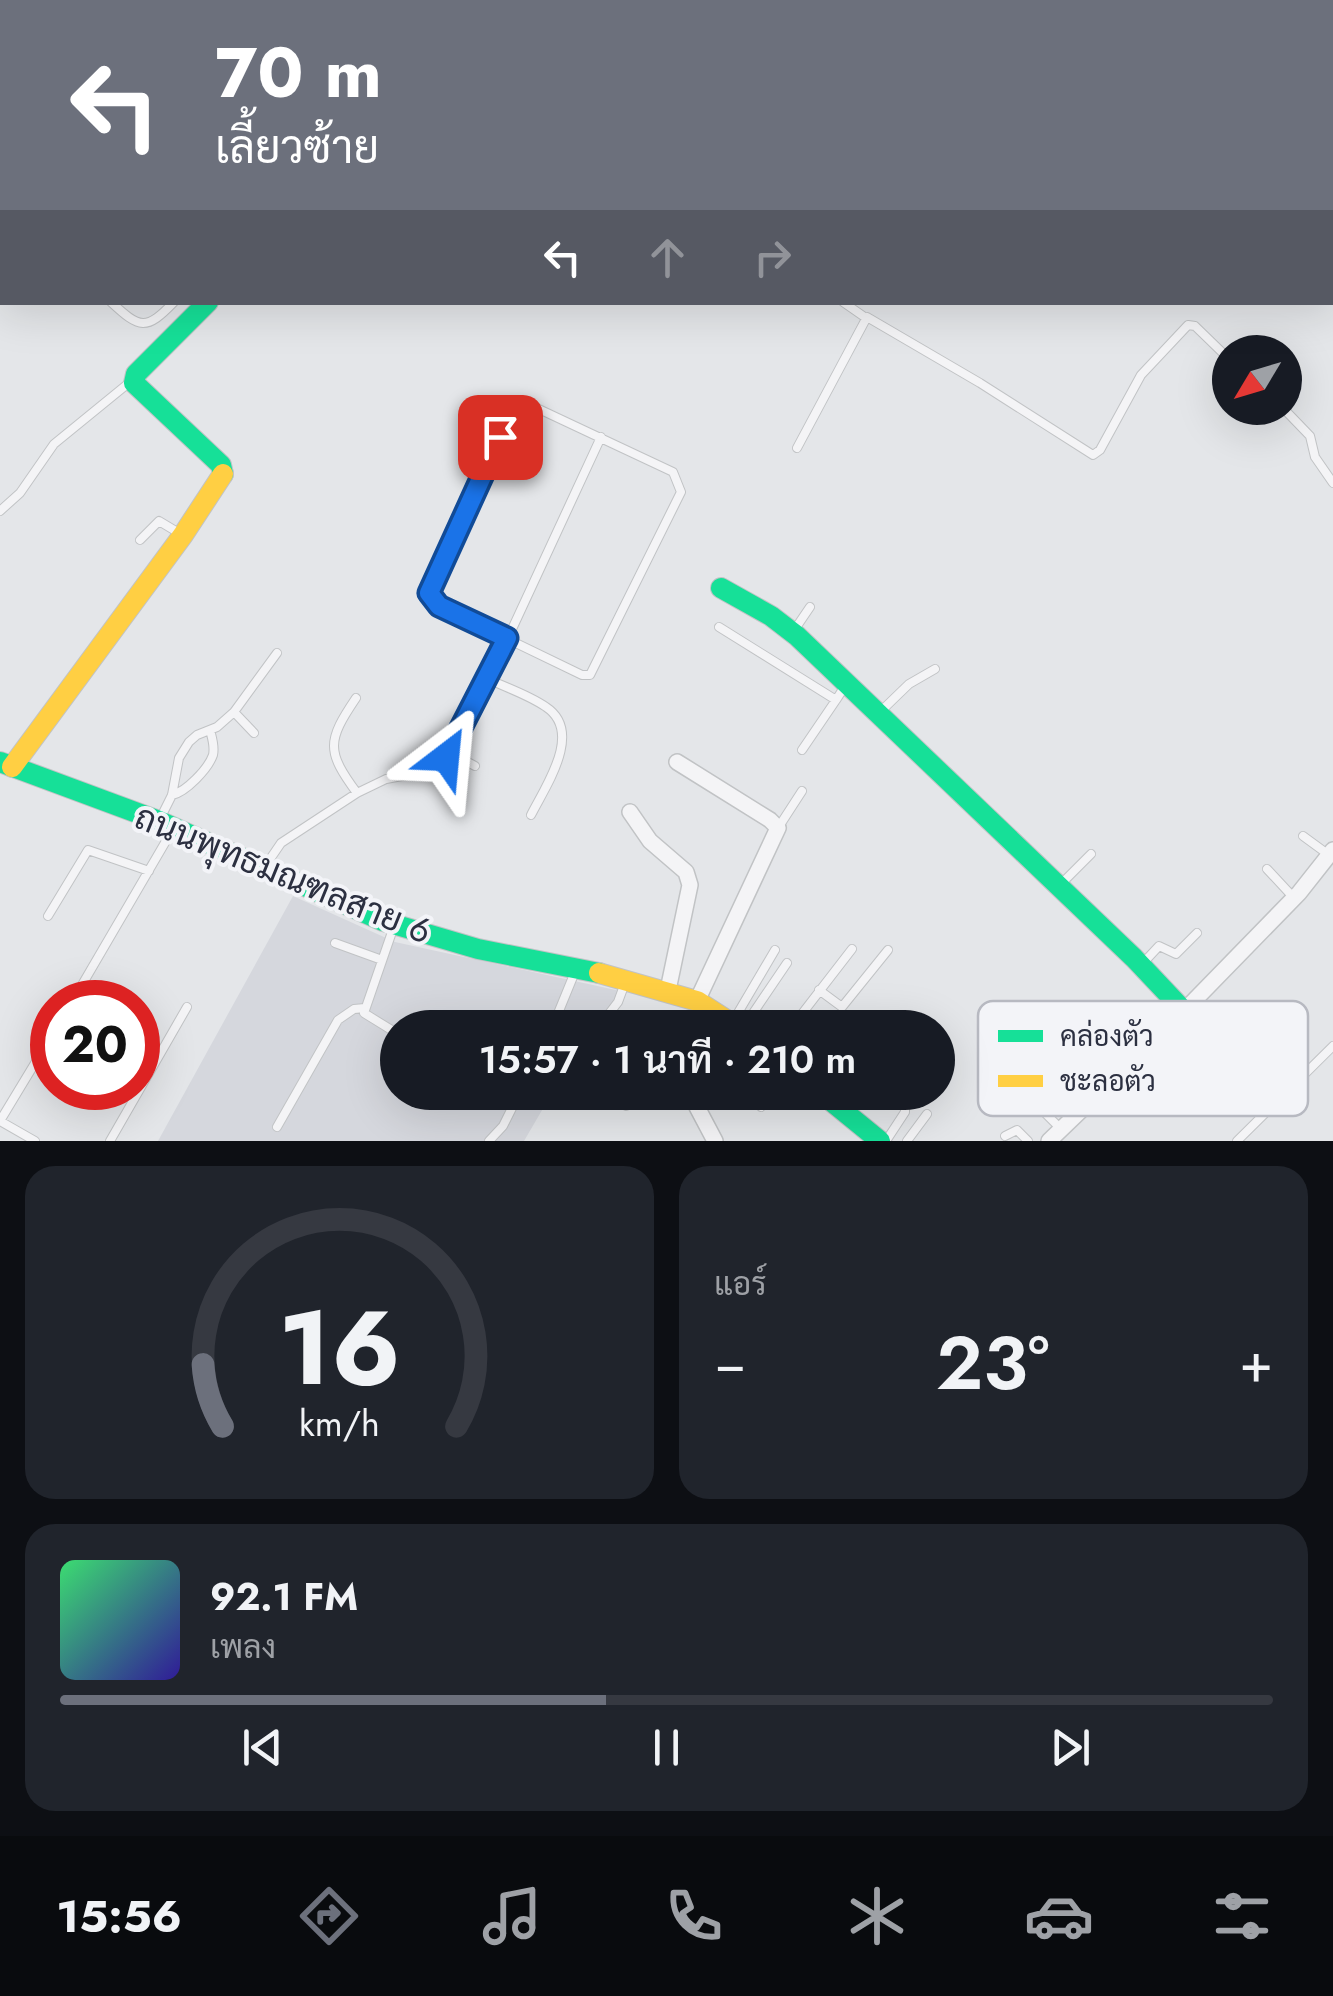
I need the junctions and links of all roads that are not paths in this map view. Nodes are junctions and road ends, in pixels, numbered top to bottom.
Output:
1 (116, 305) edge
2 (171, 305) edge
3 (205, 305) edge
4 (846, 305) edge
5 (866, 318) junction
6 (1212, 343) edge
7 (134, 379) junction
8 (1299, 425) edge
9 (601, 437) junction
10 (797, 448) dead end
11 (1333, 482) edge
12 (0, 512) edge
13 (183, 535) junction
14 (140, 540) dead end
15 (720, 588) dead end
16 (810, 607) dead end
17 (719, 627) dead end
18 (793, 632) junction
19 (507, 638) junction
20 (278, 652) dead end
21 (935, 669) dead end
22 (488, 679) junction
23 (841, 692) junction
24 (356, 698) dead end
25 (234, 712) junction
26 (878, 712) junction
27 (210, 730) junction
28 (254, 733) dead end
29 (802, 750) dead end
30 (450, 752) junction
31 (677, 762) dead end
32 (6, 764) edge
33 (475, 766) dead end
34 (802, 791) dead end
35 (357, 793) junction
36 (172, 794) junction
37 (630, 812) dead end
38 (531, 816) dead end
39 (166, 824) junction
40 (778, 828) junction
41 (1303, 836) dead end
42 (1331, 853) edge
43 (1091, 854) dead end
44 (263, 868) junction
45 (1267, 868) dead end
46 (149, 871) junction
47 (1059, 886) junction
48 (1294, 898) junction
49 (48, 916) dead end
50 (394, 924) junction
51 (1197, 932) dead end
52 (334, 943) dead end
53 (852, 948) dead end
54 (775, 950) dead end
55 (888, 950) dead end
56 (382, 960) junction
57 (788, 964) dead end
58 (1141, 966) junction
59 (577, 967) junction
60 (628, 979) junction
61 (85, 980) edge
62 (662, 988) junction
63 (819, 990) junction
64 (1174, 1001) edge
65 (1194, 1001) edge
66 (699, 1002) junction
67 (187, 1006) dead end
68 (364, 1008) junction
69 (559, 1010) edge
70 (612, 1010) edge
71 (695, 1010) edge
72 (711, 1010) edge
73 (744, 1010) edge
74 (749, 1010) edge
75 (804, 1010) edge
76 (380, 1024) edge
77 (1333, 1046) edge
78 (30, 1070) edge
79 (1308, 1071) edge
80 (511, 1110) edge
81 (699, 1110) edge
82 (843, 1110) edge
83 (905, 1110) edge
84 (926, 1114) dead end
85 (1075, 1116) edge
86 (1262, 1116) edge
87 (0, 1120) edge
88 (277, 1127) dead end
89 (1055, 1135) edge
90 (1005, 1136) dead end
91 (496, 1139) edge
92 (35, 1141) edge
93 (110, 1141) edge
94 (715, 1141) edge
95 (883, 1141) edge
96 (907, 1141) edge
97 (1028, 1141) edge
98 (1237, 1141) edge

1 - 2 lane
3 - 7 street
4 - 5 lane
5 - 6 lane
5 - 10 lane
7 - 12 lane
7 - 13 street
8 - 11 lane
9 - 19 lane
9 - 19 lane
9 - 19 lane
13 - 14 lane
13 - 32 street
15 - 18 street
16 - 18 lane
17 - 23 lane
18 - 23 street
19 - 22 lane
20 - 25 lane
21 - 26 lane
22 - 30 lane
22 - 38 lane
23 - 26 street
23 - 29 lane
24 - 35 lane
25 - 27 lane
25 - 28 lane
26 - 47 street
27 - 36 lane
27 - 36 lane
30 - 33 lane
30 - 35 lane
31 - 40 street
32 - 39 street, ถนนพุทธมณฑลสาย 6
34 - 40 lane
35 - 44 lane
36 - 39 lane
37 - 62 street
39 - 44 street, ถนนพุทธมณฑลสาย 6
39 - 46 lane
40 - 66 street
41 - 42 lane
42 - 48 street
43 - 47 lane
44 - 50 street, ถนนพุทธมณฑลสาย 6
45 - 48 lane
46 - 49 lane
46 - 61 lane
47 - 58 street
48 - 65 street
50 - 56 lane
50 - 59 street, ถนนพุทธมณฑลสาย 6
51 - 58 lane
52 - 56 lane
53 - 63 lane
54 - 73 lane
55 - 63 lane
56 - 68 lane
57 - 74 lane
58 - 64 street
59 - 60 street, ถนนพุทธมณฑลสาย 6
59 - 69 lane
60 - 62 street, ถนนพุทธมณฑลสาย 6
60 - 70 lane
62 - 66 street, ถนนพุทธมณฑลสาย 6
63 - 75 lane
66 - 71 lane
66 - 72 street, ถนนพุทธมณฑลสาย 6
67 - 93 lane
68 - 76 lane
68 - 88 lane
77 - 79 lane
78 - 87 lane
80 - 91 lane
81 - 94 street
82 - 95 street
83 - 95 lane
84 - 96 lane
85 - 89 street
86 - 98 lane
87 - 92 lane
90 - 97 lane

